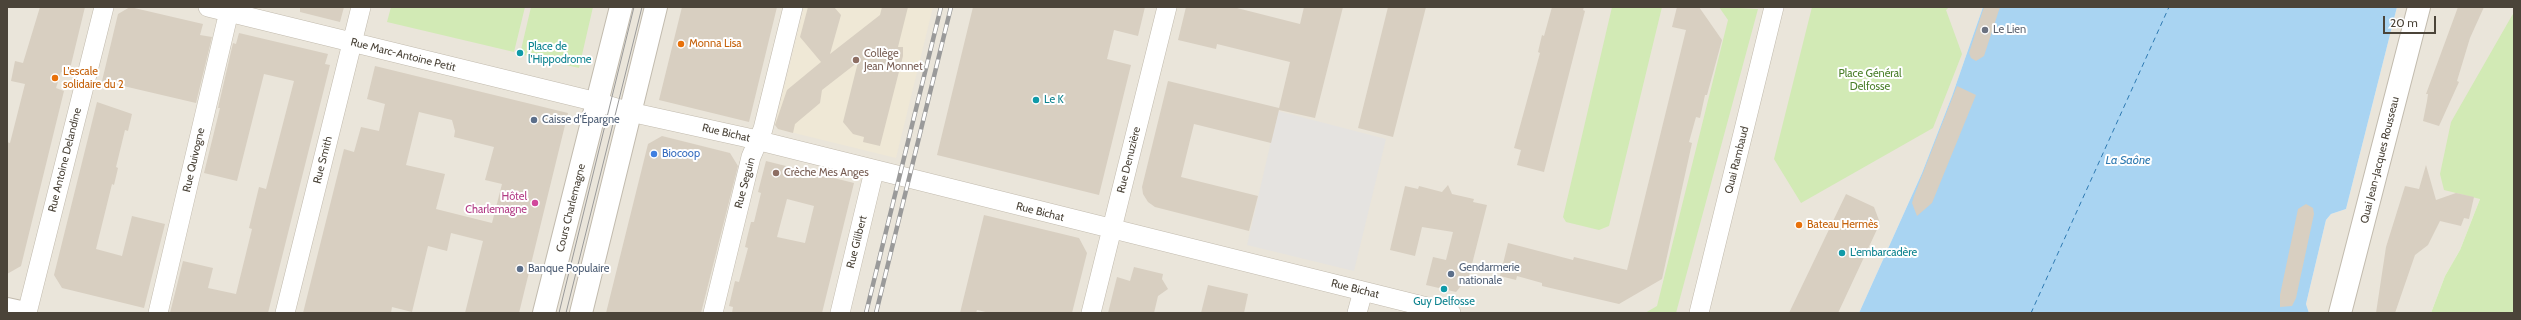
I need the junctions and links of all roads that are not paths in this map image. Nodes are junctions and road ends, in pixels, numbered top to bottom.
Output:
1 (104, 7) edge
2 (208, 7) edge
3 (361, 7) edge
4 (621, 7) edge
5 (656, 7) edge
6 (793, 7) edge
7 (1167, 7) edge
8 (1774, 7) edge
9 (2419, 7) edge
10 (229, 10) edge
11 (352, 43) junction
12 (597, 102) junction
13 (630, 112) junction
14 (758, 140) junction
15 (874, 171) junction
16 (1111, 229) junction
17 (1362, 291) junction
18 (7, 309) edge
19 (26, 313) edge
20 (158, 313) edge
21 (285, 313) edge
22 (544, 313) edge
23 (581, 313) edge
24 (713, 313) edge
25 (840, 313) edge
26 (1090, 313) edge
27 (1357, 313) edge
28 (1451, 313) edge
29 (1699, 313) edge
30 (2340, 313) edge

1 - 19 street, Rue Antoine Delandine
2 - 10 street, Rue Marc-Antoine Petit
3 - 11 street, Rue Smith
4 - 12 street, Cours Charlemagne
5 - 13 street
6 - 14 street, Rue Seguin
7 - 16 street, Rue Denuzière
8 - 29 street, Quai Rambaud
9 - 30 street, Quai Jean-Jacques Rousseau
10 - 11 street, Rue Marc-Antoine Petit
10 - 20 street, Rue Quivogne
11 - 12 street, Rue Marc-Antoine Petit
11 - 21 street, Rue Smith
12 - 13 street
12 - 22 street, Cours Charlemagne
13 - 14 street, Rue Bichat
13 - 23 street
14 - 15 street, Rue Bichat
14 - 24 street, Rue Seguin
15 - 16 street, Rue Bichat
15 - 25 street, Rue Gilibert
16 - 17 street, Rue Bichat
16 - 26 street, Rue Denuzière
17 - 27 street
17 - 28 street, Rue Bichat
18 - 19 street

